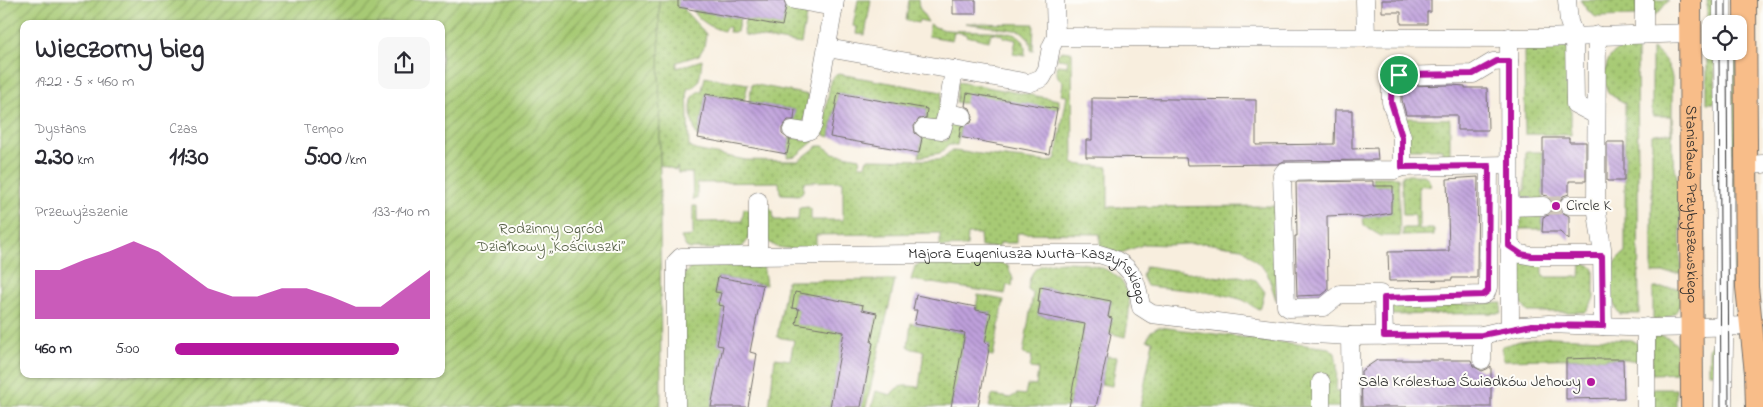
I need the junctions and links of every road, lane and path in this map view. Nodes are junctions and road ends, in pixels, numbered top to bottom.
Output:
1 (794, 0) edge
2 (1055, 0) edge
3 (1365, 0) edge
4 (1567, 0) edge
5 (1644, 0) edge
6 (1690, 0) edge
7 (1722, 0) edge
8 (1745, 0) edge
9 (834, 3) edge
10 (1722, 15) edge
11 (1690, 33) junction
12 (1644, 34) junction
13 (1574, 35) junction
14 (1597, 35) junction
15 (1509, 37) junction
16 (1056, 38) junction
17 (1366, 38) junction
18 (827, 48) junction
19 (1723, 60) edge
20 (1509, 61) junction
21 (954, 70) junction
22 (1596, 115) junction
23 (924, 128) dead end
24 (792, 130) dead end
25 (1509, 165) junction
26 (1755, 165) edge
27 (1489, 166) junction
28 (1402, 167) junction
29 (758, 201) dead end
30 (1568, 205) tunnel mouth
31 (1596, 205) junction
32 (1543, 206) tunnel mouth
33 (1509, 207) junction
34 (1509, 246) junction
35 (758, 256) junction
36 (1602, 256) junction
37 (1384, 298) junction
38 (1603, 326) junction
39 (1751, 326) junction
40 (1691, 327) junction
41 (1724, 327) junction
42 (1510, 328) junction
43 (1646, 328) junction
44 (1482, 335) junction
45 (1350, 336) junction
46 (1384, 336) junction
47 (1482, 360) dead end
48 (1321, 382) dead end
49 (676, 407) edge
50 (1321, 407) edge
51 (1351, 407) edge
52 (1646, 407) edge
53 (1692, 407) edge
54 (1723, 407) edge
55 (1757, 407) edge

1 - 9 street
2 - 16 street
3 - 17 street
4 - 13 street
5 - 12 street
6 - 11 main road, Stanisława Przybyszewskiego
7 - 10 street
8 - 26 main road
9 - 18 street
11 - 12 street
11 - 40 main road, Stanisława Przybyszewskiego
12 - 14 street
13 - 14 street
13 - 15 street
13 - 22 street
14 - 22 street
15 - 17 street
15 - 20 street
16 - 17 street
16 - 21 street
18 - 21 street
18 - 24 street
19 - 41 street
20 - 25 street
20 - 28 street
21 - 23 street
22 - 31 street
25 - 27 street
25 - 33 street
26 - 39 main road
27 - 28 street
27 - 37 street
28 - 37 street
29 - 35 street
30 - 31 street
31 - 36 street
32 - 33 street
33 - 34 street
34 - 36 street
34 - 42 street
35 - 45 street, Majora Eugeniusza Nurta-Kaszyńskiego
35 - 49 street, Majora Eugeniusza Nurta-Kaszyńskiego
36 - 38 street
37 - 46 street
38 - 42 street, Majora Eugeniusza Nurta-Kaszyńskiego
38 - 43 street, Majora Eugeniusza Nurta-Kaszyńskiego
39 - 41 street, Majora Eugeniusza Nurta-Kaszyńskiego
39 - 55 main road
40 - 41 street, Majora Eugeniusza Nurta-Kaszyńskiego
40 - 43 street, Majora Eugeniusza Nurta-Kaszyńskiego
40 - 53 main road, Stanisława Przybyszewskiego
41 - 54 street
42 - 44 street, Majora Eugeniusza Nurta-Kaszyńskiego
43 - 52 street
44 - 46 street, Majora Eugeniusza Nurta-Kaszyńskiego
44 - 47 street
45 - 46 street, Majora Eugeniusza Nurta-Kaszyńskiego
45 - 51 street
48 - 50 street

